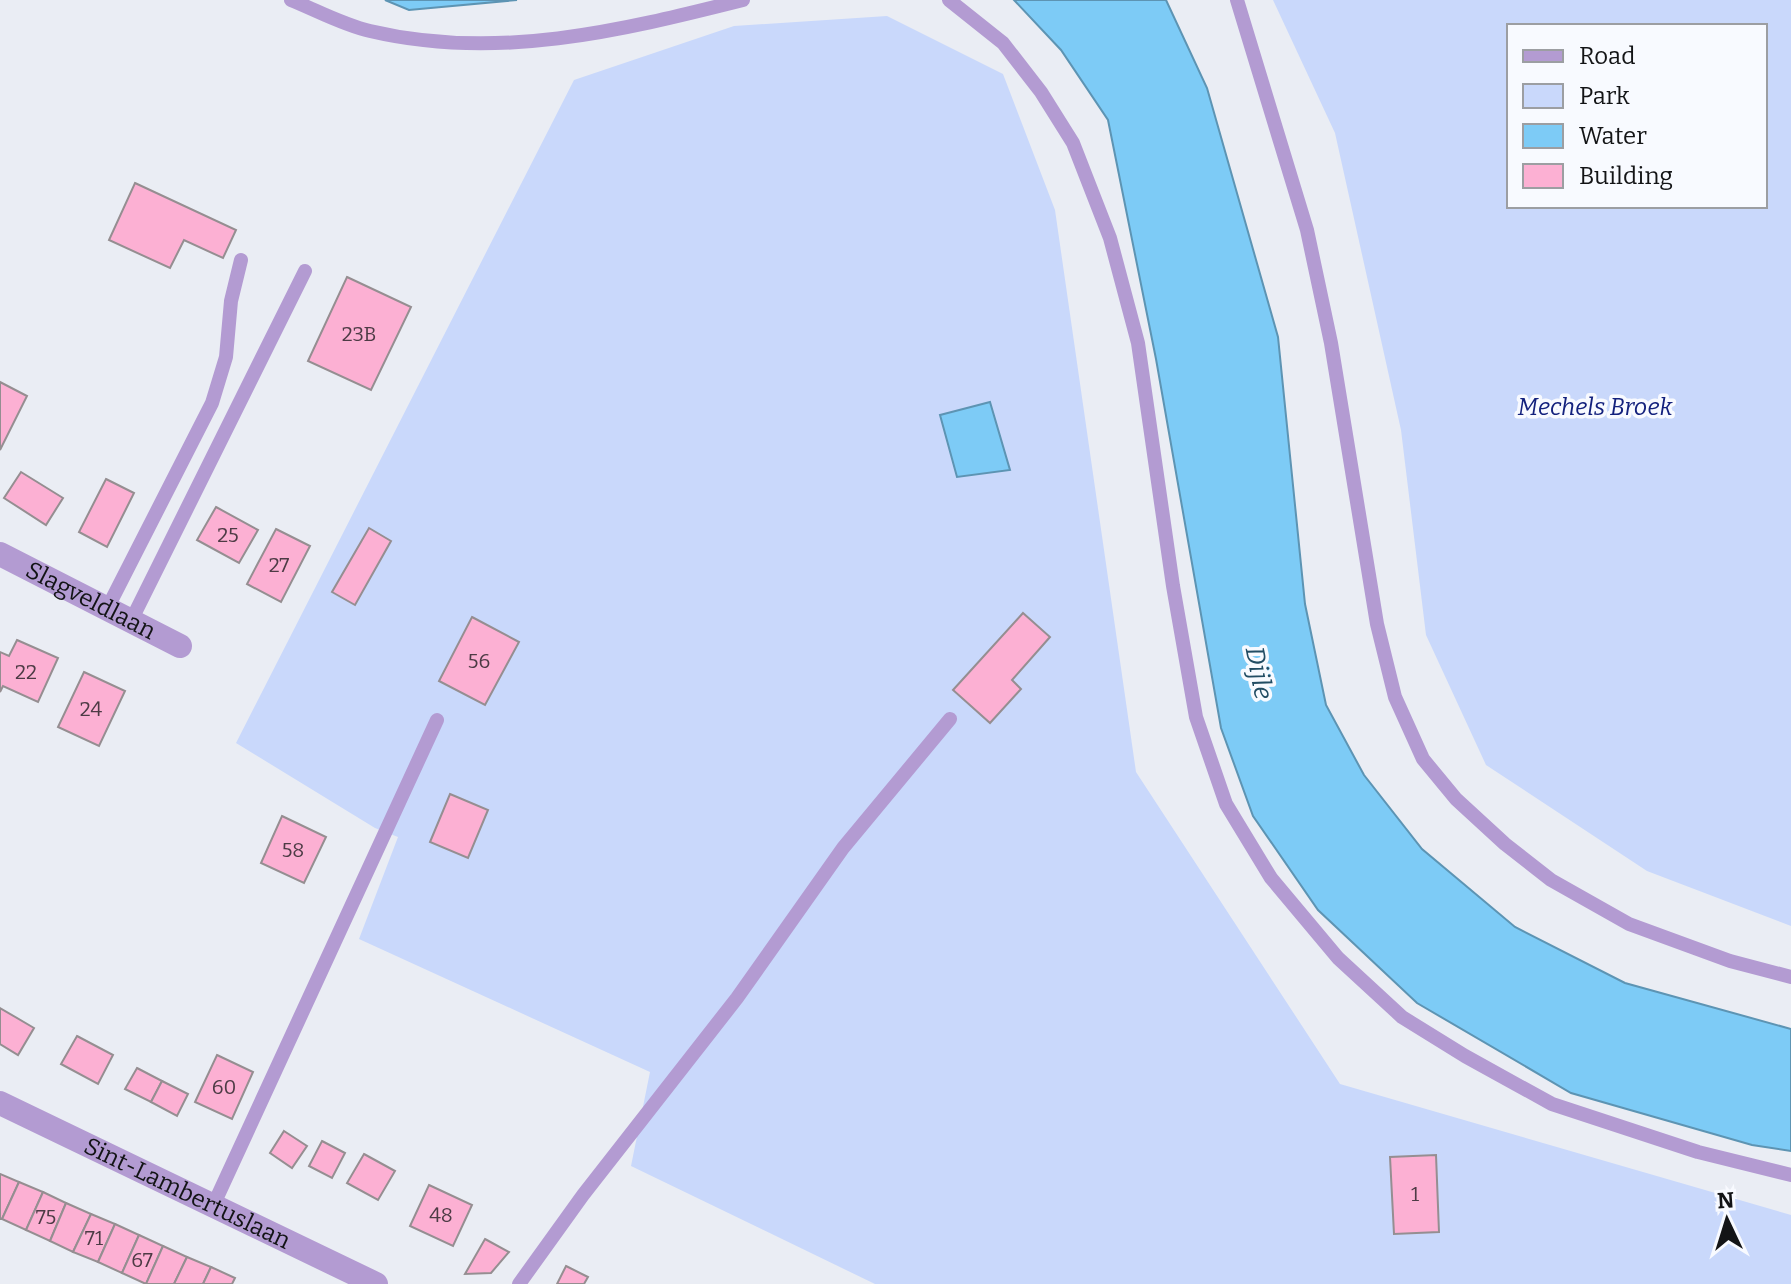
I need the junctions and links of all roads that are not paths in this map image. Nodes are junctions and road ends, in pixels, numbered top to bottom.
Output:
1 (291, 0) edge
2 (743, 0) edge
3 (949, 0) edge
4 (1237, 0) edge
5 (241, 260) dead end
6 (305, 271) dead end
7 (0, 554) edge
8 (107, 609) junction
9 (131, 621) junction
10 (180, 646) dead end
11 (950, 719) dead end
12 (437, 720) dead end
13 (1791, 977) edge
14 (0, 1103) edge
15 (1791, 1175) edge
16 (213, 1206) junction
17 (376, 1284) edge
18 (519, 1284) edge

1 - 2 lane
3 - 15 lane
4 - 13 lane
5 - 8 lane
6 - 9 lane
7 - 8 street, Slagveldlaan
8 - 9 street, Slagveldlaan
9 - 10 street, Slagveldlaan
11 - 18 lane
12 - 16 lane
14 - 16 street, Sint-Lambertuslaan
16 - 17 street, Sint-Lambertuslaan

